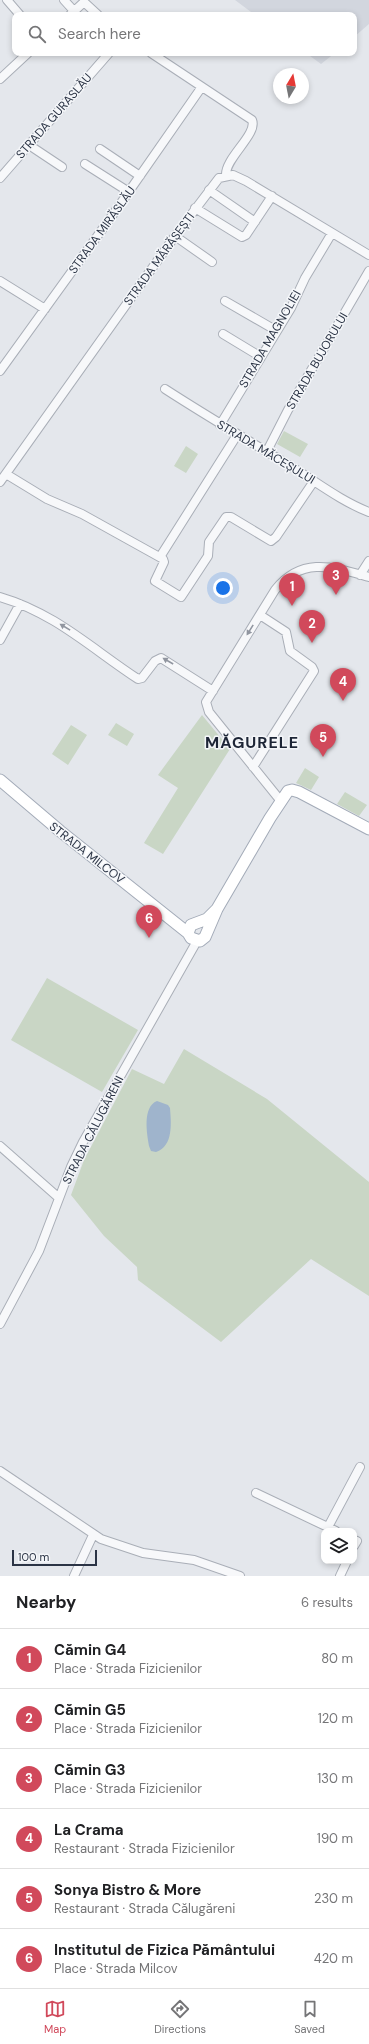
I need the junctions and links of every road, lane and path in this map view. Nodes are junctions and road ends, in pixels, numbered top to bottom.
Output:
1 (7, 0) edge
2 (64, 0) edge
3 (17, 12) edge
4 (71, 12) edge
5 (73, 12) edge
6 (95, 12) edge
7 (25, 56) edge
8 (106, 56) edge
9 (155, 56) edge
10 (0, 79) edge
11 (201, 88) junction
12 (29, 145) junction
13 (100, 149) dead end
14 (85, 164) dead end
15 (62, 167) dead end
16 (226, 175) junction
17 (140, 176) junction
18 (0, 178) edge
19 (209, 190) junction
20 (129, 192) junction
21 (272, 196) junction
22 (195, 208) junction
23 (255, 222) junction
24 (332, 233) junction
25 (175, 236) junction
26 (369, 255) edge
27 (212, 262) dead end
28 (369, 271) edge
29 (0, 281) edge
30 (225, 301) dead end
31 (45, 309) junction
32 (277, 331) junction
33 (223, 334) dead end
34 (261, 357) junction
35 (1, 366) edge
36 (165, 389) dead end
37 (220, 425) junction
38 (237, 435) junction
39 (267, 451) junction
40 (6, 474) junction
41 (314, 481) junction
42 (0, 482) edge
43 (369, 512) edge
44 (160, 557) junction
45 (369, 561) edge
46 (360, 575) junction
47 (369, 578) edge
48 (0, 597) edge
49 (20, 604) junction
50 (260, 615) junction
51 (0, 640) edge
52 (213, 691) junction
53 (253, 767) junction
54 (0, 780) edge
55 (280, 800) junction
56 (369, 829) edge
57 (217, 909) junction
58 (193, 927) junction
59 (207, 931) junction
60 (197, 941) junction
61 (0, 1146) edge
62 (59, 1198) junction
63 (0, 1324) edge
64 (360, 1467) dead end
65 (0, 1471) edge
66 (256, 1493) dead end
67 (328, 1527) joint
68 (93, 1535) junction
69 (346, 1564) edge
70 (74, 1576) edge
71 (240, 1576) edge
72 (340, 1576) edge

1 - 3 street
2 - 4 street
5 - 6 street
7 - 10 street
8 - 12 street, STRADA GURASLĂU
9 - 11 street
11 - 16 street
11 - 17 street, STRADA MIRĂSLĂU
12 - 15 street
12 - 18 street, STRADA GURASLĂU
13 - 17 street
14 - 20 street
16 - 19 street, STRADA MĂRĂȘEȘTI
16 - 21 street
17 - 20 street, STRADA MIRĂSLĂU
19 - 22 street, STRADA MĂRĂȘEȘTI
19 - 23 street
20 - 31 street, STRADA MIRĂSLĂU
21 - 23 street
21 - 24 street
22 - 23 street
22 - 25 street, STRADA MĂRĂȘEȘTI
24 - 26 street
24 - 32 street, STRADA MAGNOLIEI
25 - 27 street
25 - 40 street, STRADA MĂRĂȘEȘTI
28 - 39 street, STRADA BUJORULUI
29 - 31 street
30 - 32 street
31 - 35 street, STRADA MIRĂSLĂU
32 - 34 street, STRADA MAGNOLIEI
33 - 34 street
34 - 37 street, STRADA MAGNOLIEI
36 - 37 street, STRADA MĂCEȘULUI
37 - 38 street, STRADA MĂCEȘULUI
38 - 39 street, STRADA MĂCEȘULUI
38 - 44 street
39 - 41 street, STRADA MĂCEȘULUI
40 - 42 street, STRADA MĂRĂȘEȘTI
40 - 44 street
41 - 43 street, STRADA MĂCEȘULUI
41 - 44 street
45 - 46 street
46 - 47 street
46 - 50 street
48 - 49 street
49 - 51 street
52 -> 49 street
50 -> 52 street
50 - 53 street
52 - 53 street
53 - 55 street
54 - 58 main road, STRADA MILCOV
55 - 56 main road
55 - 57 main road
57 - 58 main road
57 - 59 main road
58 - 59 main road
58 - 60 main road
59 - 60 main road
60 - 62 street, STRADA CĂLUGĂRENI
61 - 62 street
62 - 63 street, STRADA CĂLUGĂRENI
64 - 67 street
65 - 68 street
66 - 67 street
68 - 70 street
68 - 71 street
69 - 72 street

